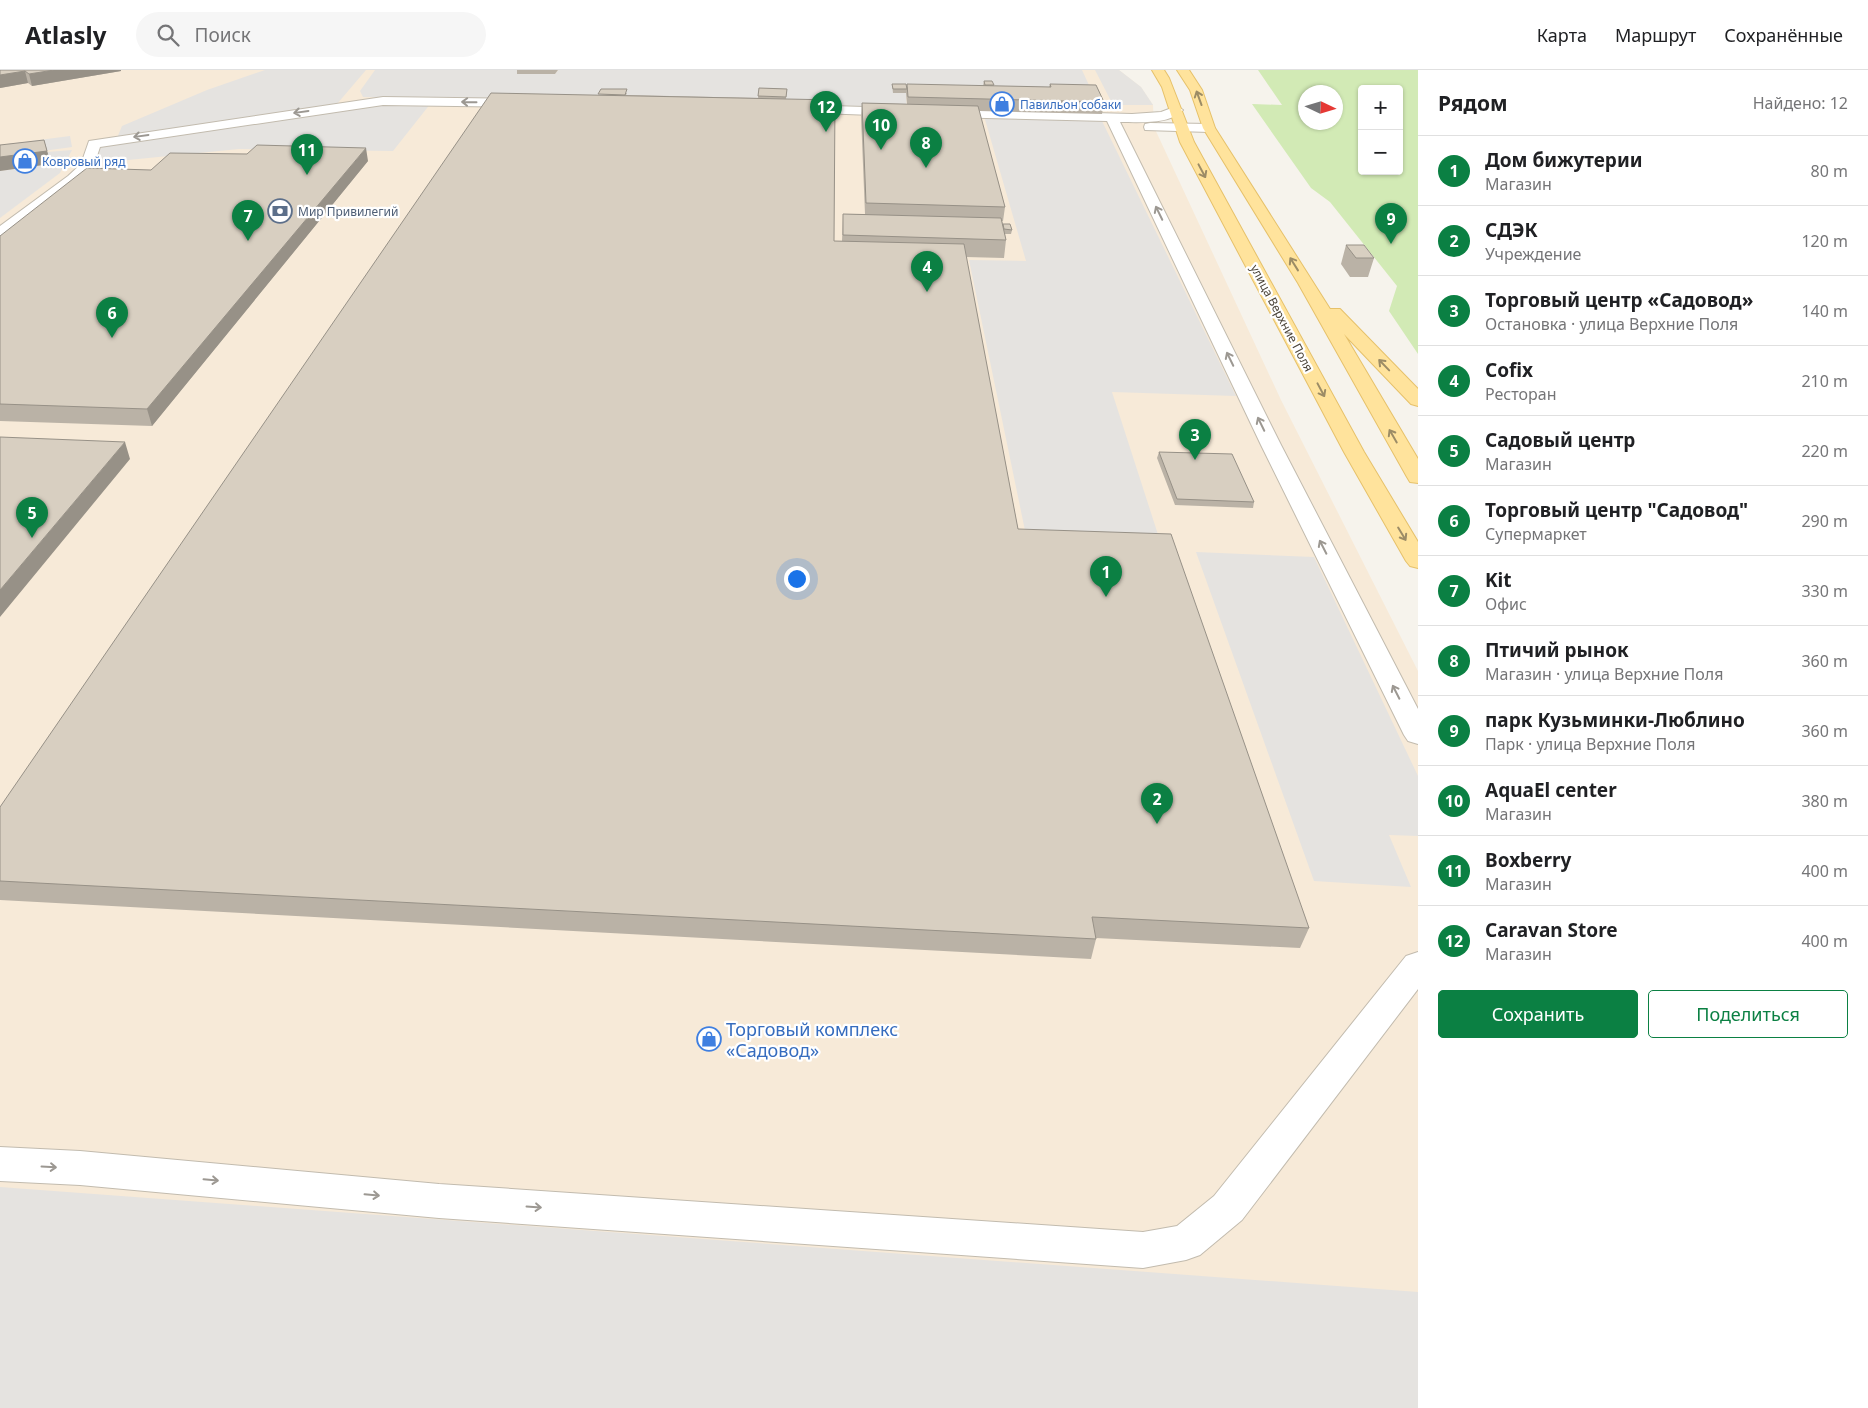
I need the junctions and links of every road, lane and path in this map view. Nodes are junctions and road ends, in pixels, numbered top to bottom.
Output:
1 (1158, 70) edge
2 (1183, 70) edge
3 (533, 103) edge
4 (783, 109) edge
5 (1177, 110) junction
6 (913, 112) edge
7 (933, 113) edge
8 (1116, 125) junction
9 (1209, 128) junction
10 (1183, 135) junction
11 (0, 233) edge
12 (1306, 283) junction
13 (1418, 400) edge
14 (1418, 477) edge
15 (1418, 561) edge
16 (1418, 735) edge
17 (1418, 965) edge
18 (0, 1164) edge

1 - 5 main road, улица Верхние Поля
9 -> 2 main road
3 -> 11 street
4 - 6 street
5 - 8 street
5 - 10 main road, улица Верхние Поля
7 - 8 street
8 - 10 street
16 -> 8 street
9 - 10 street
12 -> 9 main road
10 -> 15 main road, улица Верхние Поля
13 -> 12 main road
14 -> 12 main road
18 -> 17 street

